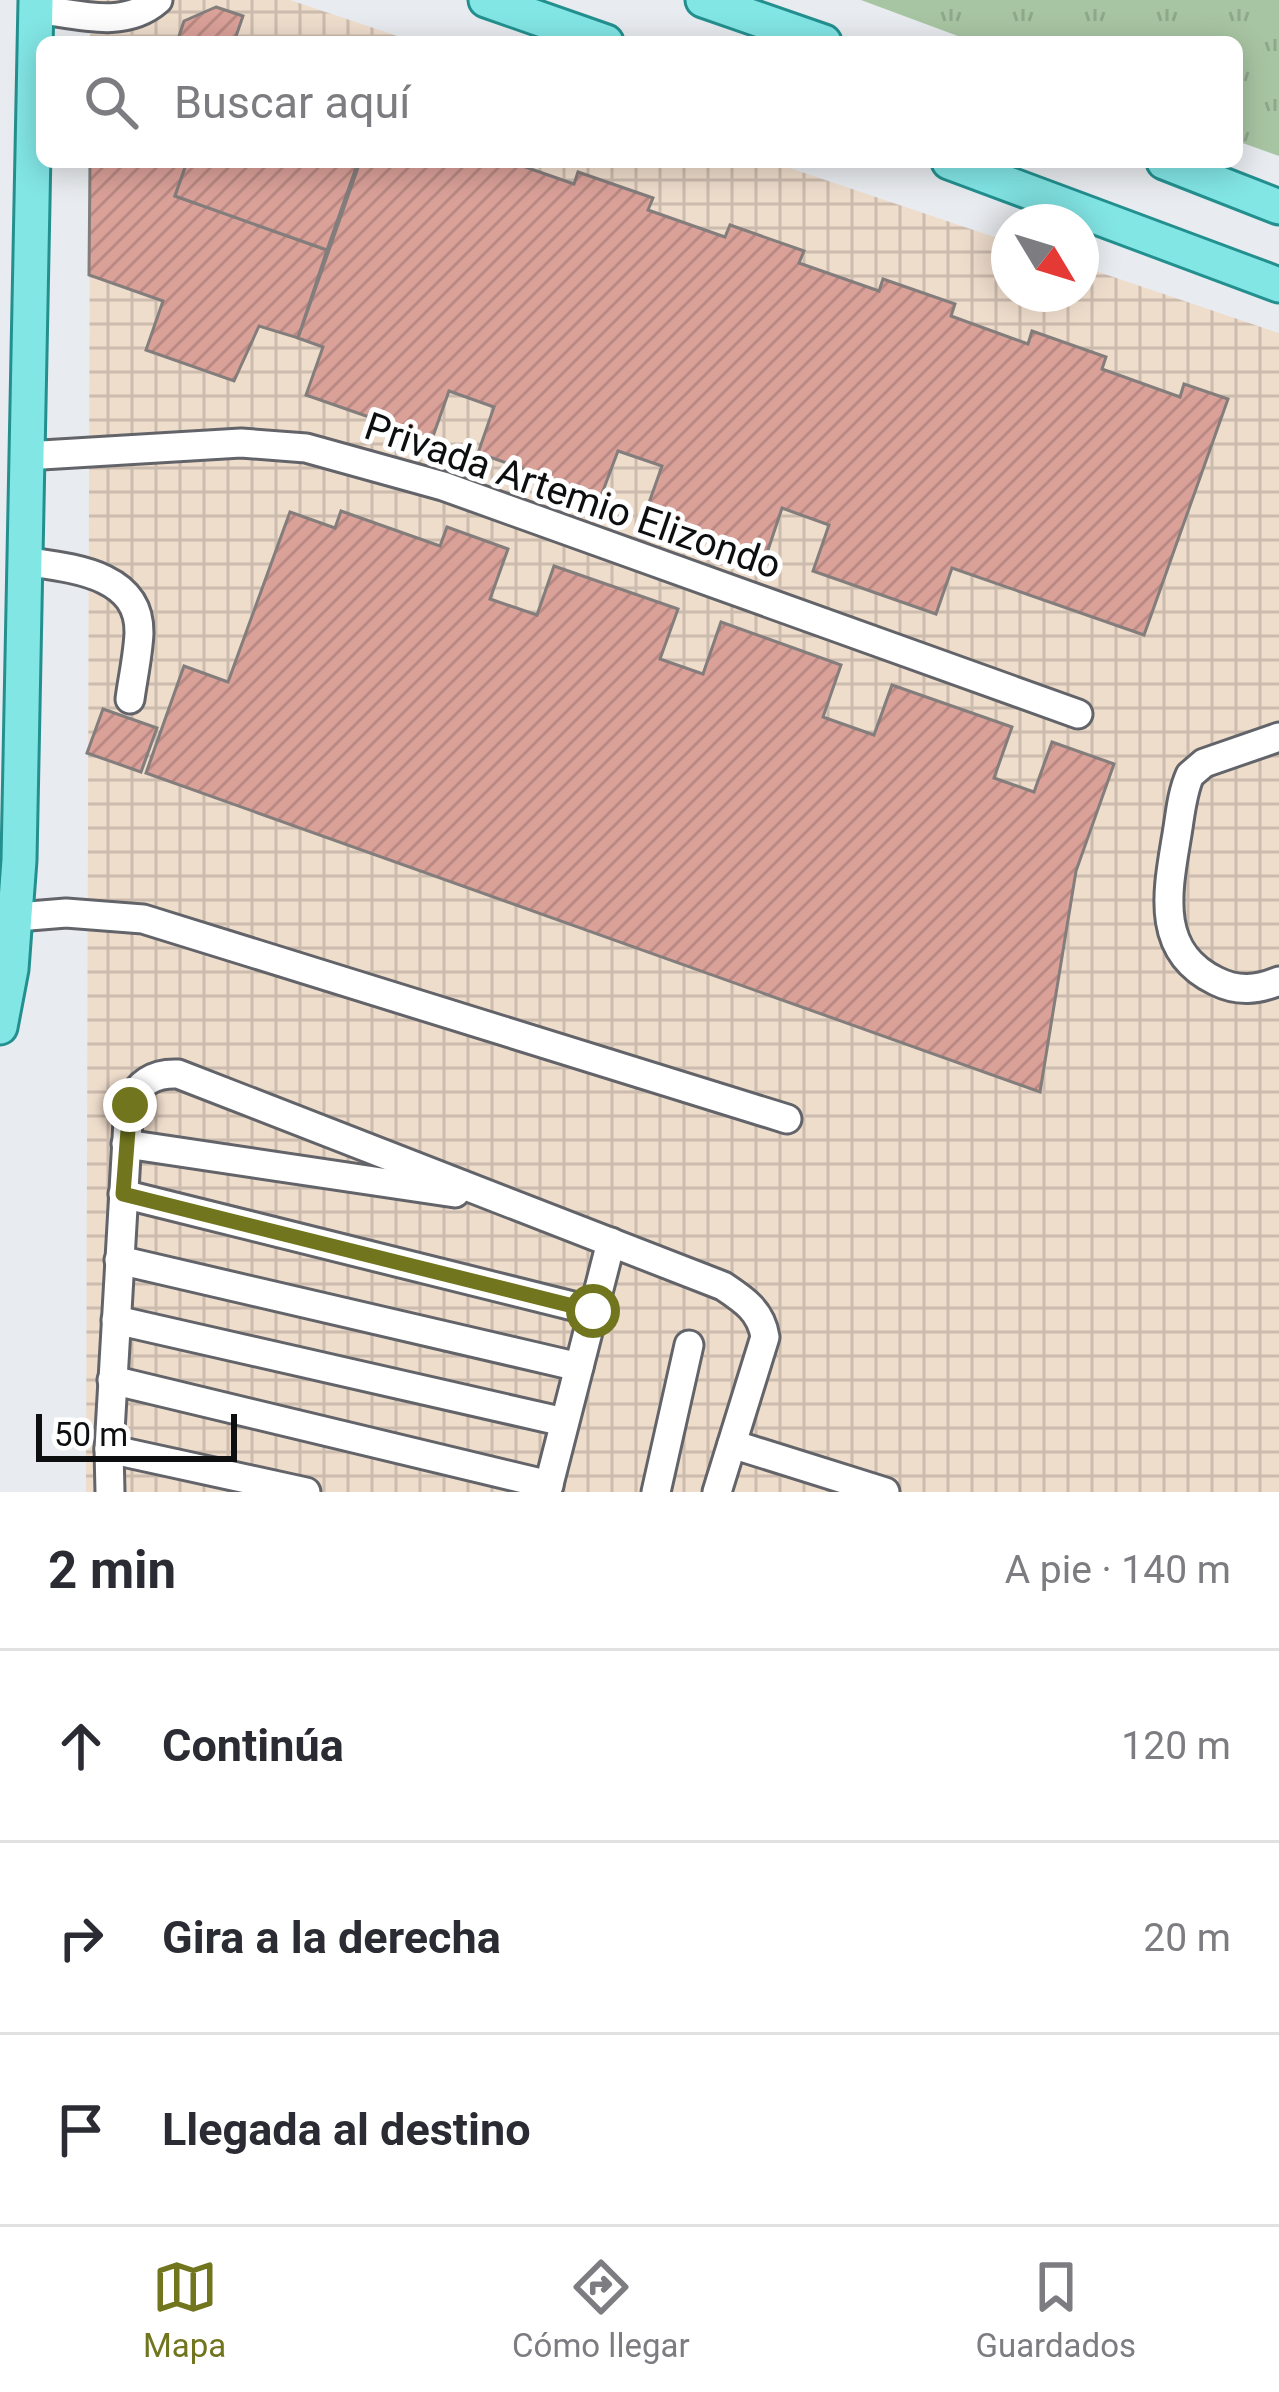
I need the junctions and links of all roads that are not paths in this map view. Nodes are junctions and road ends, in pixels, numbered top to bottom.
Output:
1 (158, 0) edge
2 (486, 0) edge
3 (703, 0) edge
4 (36, 4) edge
5 (589, 36) edge
6 (807, 36) edge
7 (965, 168) edge
8 (1179, 168) edge
9 (1279, 207) edge
10 (1279, 285) edge
11 (25, 456) junction
12 (23, 561) junction
13 (130, 699) dead end
14 (1078, 714) dead end
15 (1279, 737) edge
16 (17, 917) junction
17 (1279, 981) edge
18 (0, 1027) edge
19 (787, 1119) dead end
20 (126, 1144) junction
21 (123, 1194) junction
22 (506, 1201) junction
23 (611, 1242) junction
24 (119, 1260) junction
25 (593, 1311) junction
26 (116, 1320) junction
27 (689, 1346) dead end
28 (579, 1367) junction
29 (112, 1380) junction
30 (565, 1422) junction
31 (732, 1444) junction
32 (109, 1449) junction
33 (548, 1488) edge
34 (110, 1492) edge
35 (306, 1492) edge
36 (656, 1492) edge
37 (717, 1492) edge
38 (885, 1492) edge

1 - 4 lane
2 - 5 main road
3 - 6 main road
4 - 11 main road
7 - 10 main road
8 - 9 main road
11 - 12 main road
11 - 14 lane, Privada Artemio Elizondo
12 - 13 lane
12 - 16 main road
15 - 17 lane
16 - 18 main road
16 - 19 lane
20 - 21 lane
20 - 22 lane
20 - 22 lane
21 - 24 lane
21 - 25 lane
22 - 23 lane
23 - 25 lane
23 - 31 lane
24 - 26 lane
24 - 28 lane
25 - 28 lane
26 - 29 lane
26 - 30 lane
27 - 36 lane
28 - 30 lane
29 - 32 lane
29 - 33 lane
30 - 33 lane
31 - 37 lane
31 - 38 lane
32 - 34 lane
32 - 35 lane

